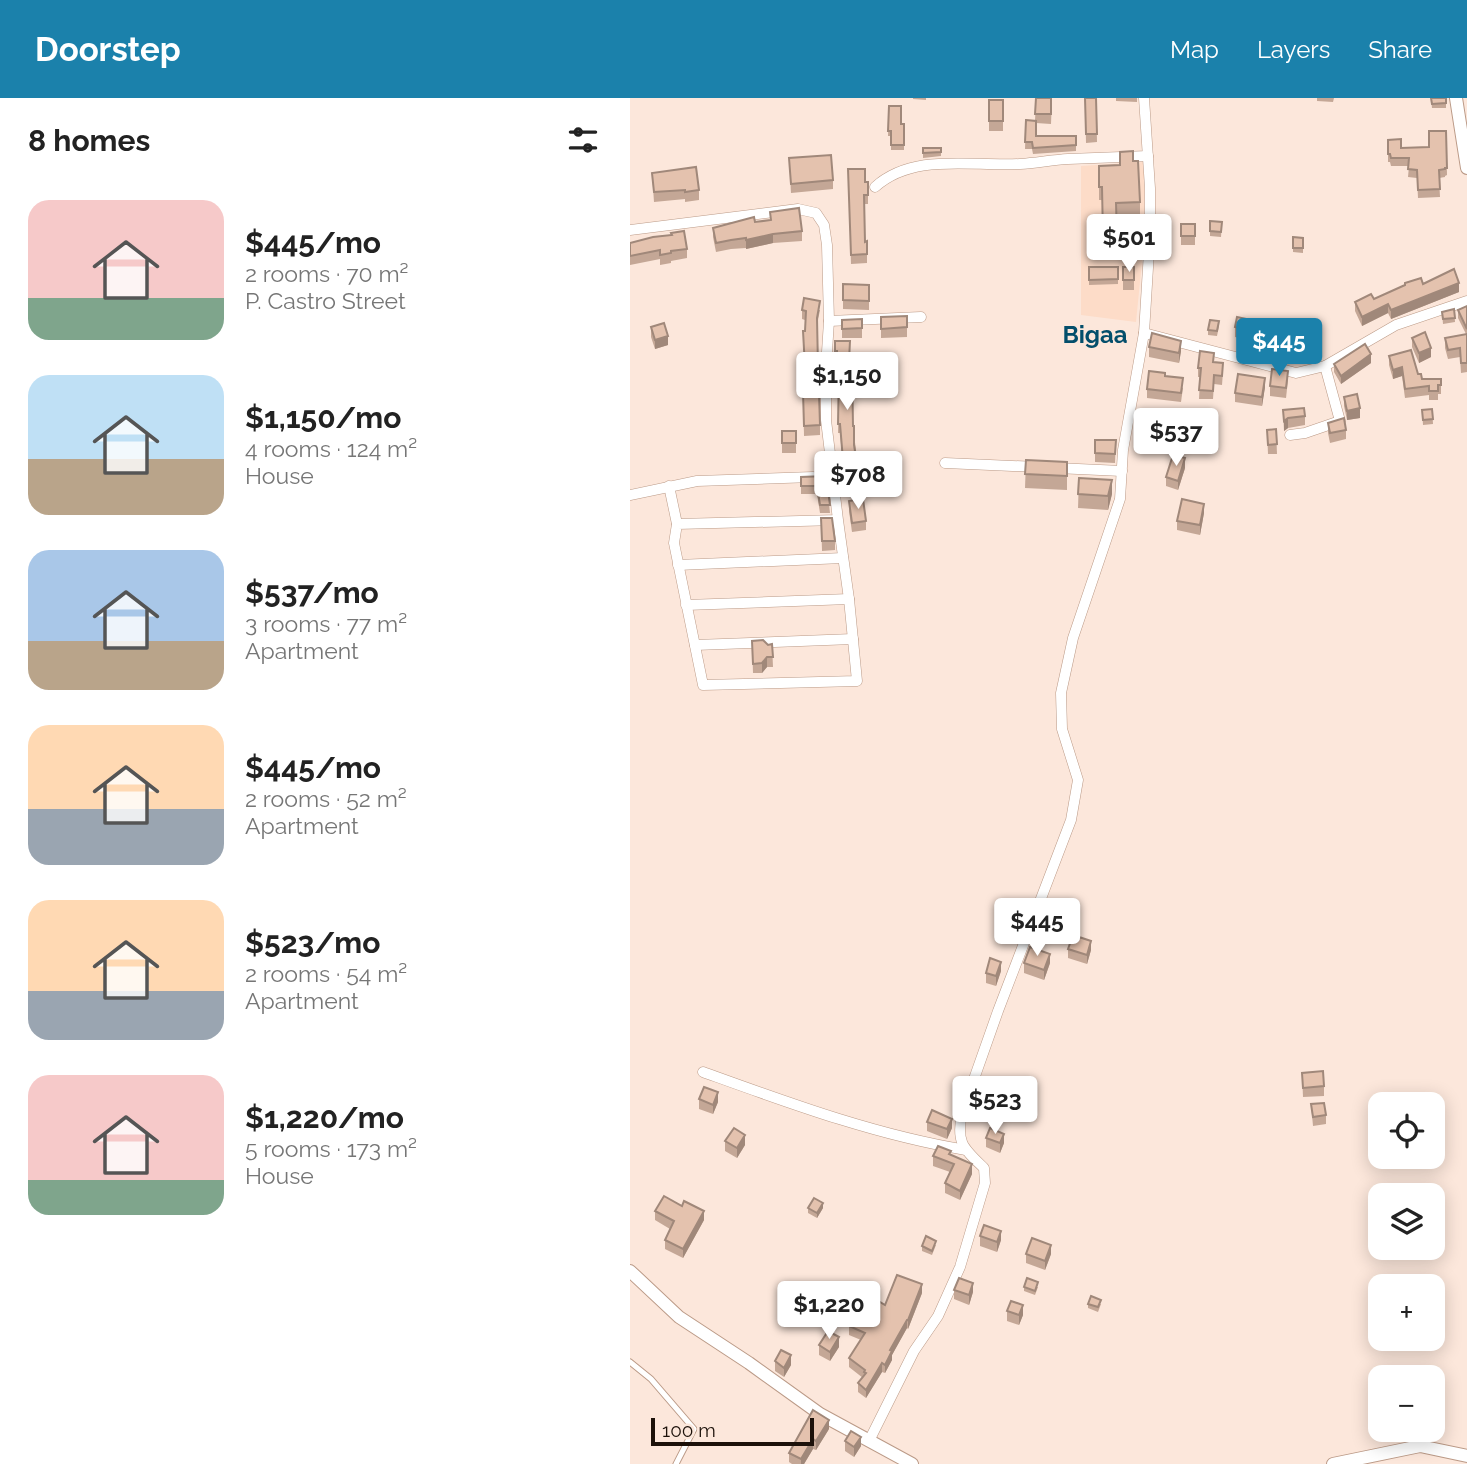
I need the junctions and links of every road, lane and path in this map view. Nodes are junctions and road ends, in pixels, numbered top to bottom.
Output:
1 (1144, 98) edge
2 (1456, 98) edge
3 (1148, 156) junction
4 (1466, 160) edge
5 (875, 187) dead end
6 (630, 230) edge
7 (1467, 301) edge
8 (921, 317) dead end
9 (829, 321) junction
10 (1144, 332) junction
11 (1325, 366) junction
12 (1290, 435) dead end
13 (945, 463) dead end
14 (1122, 471) junction
15 (832, 476) junction
16 (669, 486) junction
17 (630, 495) edge
18 (838, 520) junction
19 (677, 524) junction
20 (843, 558) junction
21 (678, 565) junction
22 (849, 598) junction
23 (686, 605) junction
24 (853, 639) junction
25 (695, 645) junction
26 (703, 1072) dead end
27 (966, 1150) junction
28 (632, 1278) edge
29 (630, 1362) edge
30 (869, 1441) junction
31 (1467, 1456) edge
32 (676, 1464) edge
33 (912, 1464) edge
34 (1333, 1464) edge

1 - 3 street
2 - 4 street
3 - 5 street
3 - 10 street
6 - 9 street
7 - 11 street
8 - 9 street
9 - 15 street
10 - 11 street
10 - 14 street
11 - 12 street
13 - 14 street
14 - 27 street
15 - 16 street
15 - 18 street
16 - 17 street
16 - 19 street
18 - 19 street
18 - 20 street
19 - 21 street
20 - 21 street
20 - 22 street
21 - 23 street
22 - 23 street
22 - 24 street
23 - 25 street
24 - 25 street
24 - 25 street
26 - 27 street
27 - 30 street
28 - 30 street
29 - 32 lane
30 - 33 street
31 - 34 street

